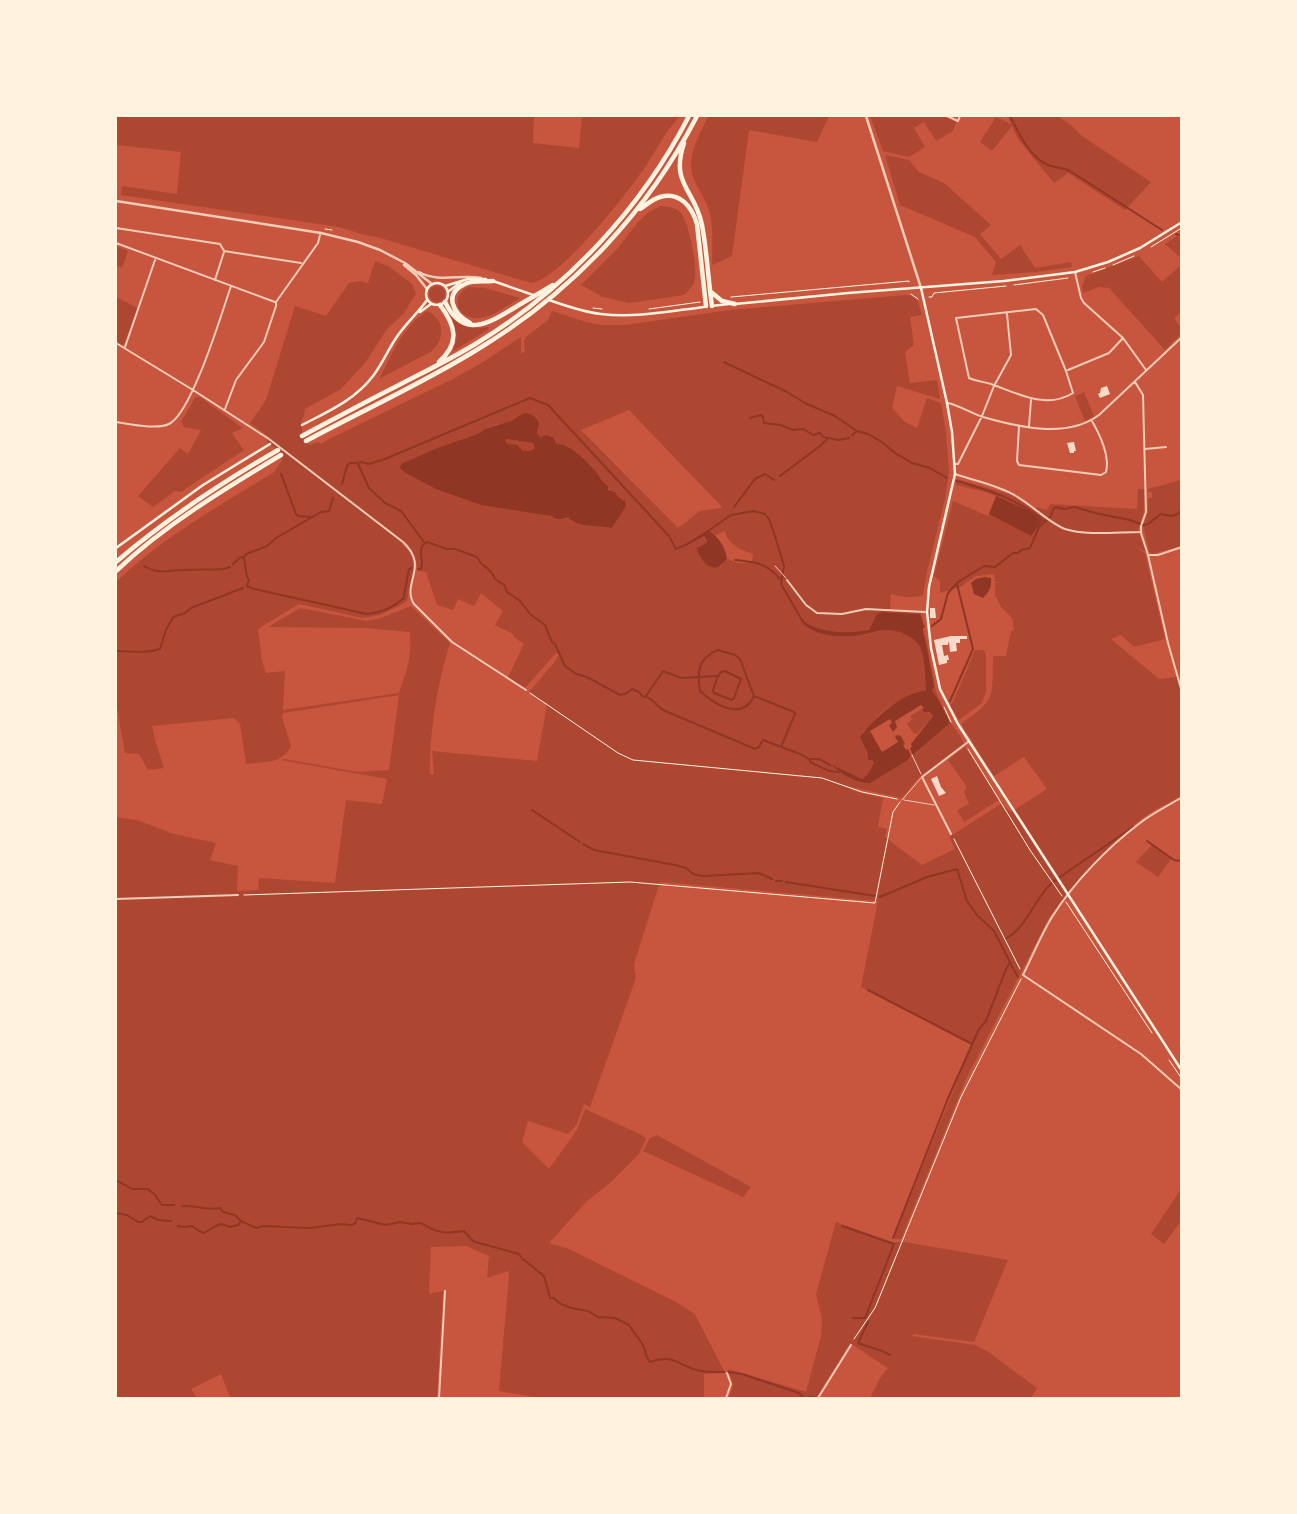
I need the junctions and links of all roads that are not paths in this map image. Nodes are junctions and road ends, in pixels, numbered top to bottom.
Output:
1 (689, 116) edge
2 (697, 116) edge
3 (866, 116) edge
4 (947, 116) edge
5 (960, 116) edge
6 (688, 132) junction
7 (116, 201) edge
8 (636, 211) junction
9 (1181, 222) edge
10 (116, 228) edge
11 (321, 233) junction
12 (116, 243) edge
13 (224, 251) junction
14 (393, 256) junction
15 (156, 258) junction
16 (303, 263) junction
17 (405, 263) junction
18 (1075, 272) junction
19 (568, 275) junction
20 (481, 278) junction
21 (215, 280) junction
22 (464, 281) junction
23 (493, 281) junction
24 (432, 284) junction
25 (231, 286) junction
26 (445, 286) junction
27 (921, 288) junction
28 (427, 289) junction
29 (448, 292) junction
30 (710, 292) junction
31 (427, 300) junction
32 (276, 302) junction
33 (431, 303) junction
34 (442, 303) junction
35 (708, 304) junction
36 (735, 304) junction
37 (1007, 313) junction
38 (410, 320) junction
39 (477, 325) junction
40 (1181, 337) edge
41 (1123, 338) junction
42 (116, 343) edge
43 (124, 348) junction
44 (432, 368) junction
45 (1066, 371) junction
46 (1147, 371) junction
47 (1135, 382) junction
48 (994, 386) junction
49 (193, 390) junction
50 (1031, 399) junction
51 (947, 403) junction
52 (224, 410) junction
53 (982, 416) junction
54 (1092, 421) junction
55 (116, 422) edge
56 (302, 425) dead end
57 (1019, 425) junction
58 (1028, 426) junction
59 (269, 441) junction
60 (1166, 447) dead end
61 (1144, 449) junction
62 (278, 450) dead end
63 (282, 455) dead end
64 (955, 464) junction
65 (955, 474) junction
66 (1141, 533) junction
67 (1181, 547) edge
68 (116, 548) edge
69 (1148, 555) junction
70 (116, 562) edge
71 (775, 566) dead end
72 (116, 571) edge
73 (787, 580) joint
74 (927, 612) junction
75 (526, 691) road end
76 (1181, 692) edge
77 (967, 743) junction
78 (912, 755) dead end
79 (922, 777) junction
80 (1181, 797) edge
81 (936, 805) junction
82 (951, 834) road end
83 (238, 895) road end
84 (1068, 896) junction
85 (116, 899) edge
86 (1181, 1071) edge
87 (1181, 1090) edge
88 (445, 1291) dead end
89 (850, 1345) road end
90 (727, 1373) dead end
91 (819, 1397) edge
92 (217, 1398) edge
93 (224, 1398) edge
94 (439, 1398) edge
95 (726, 1398) edge

1 - 19 highway
2 - 6 highway
3 - 27 street
4 - 5 street
6 - 8 highway
6 - 30 highway
7 - 11 street
8 - 35 highway
8 - 44 highway
9 - 18 main road
10 - 13 street
11 - 14 street
11 - 16 street
12 - 15 street
13 - 16 street
13 - 21 street
14 - 17 street
14 - 28 street
15 - 21 street
15 - 43 street
16 - 32 street
17 - 20 street
17 - 24 street
18 - 27 main road
18 - 41 street
19 - 39 highway
19 - 44 highway
20 - 22 main road
20 - 23 main road
21 - 25 street
22 - 26 main road
22 - 29 main road
23 - 35 main road
23 - 39 highway
24 - 26 main road
24 - 28 main road
25 - 32 street
25 - 49 street
26 - 29 main road
27 - 36 main road
27 - 51 main road
28 - 31 main road
29 - 34 main road
30 - 35 highway
30 - 36 highway
31 - 33 main road
31 - 38 main road
32 - 52 street
33 - 34 main road
33 - 38 main road
34 - 39 highway
34 - 44 highway
35 - 36 main road
37 - 45 street
37 - 48 street
37 - 48 street
38 - 56 main road
40 - 46 street
41 - 45 street
41 - 46 street
42 - 43 street
43 - 49 street
45 - 50 street
46 - 47 street
47 - 54 street
47 - 61 street
48 - 50 street
48 - 53 street
49 - 52 street
49 - 55 street
50 - 58 street
51 - 53 street
51 - 64 main road
52 - 59 street
53 - 57 street
53 - 64 street
54 - 57 street
54 - 58 street
57 - 58 street
59 - 68 main road
59 - 75 street
60 - 61 street
61 - 66 street
62 - 70 highway
63 - 72 highway
64 - 65 main road
65 - 66 street
65 - 74 main road
66 - 69 street
67 - 69 street
69 - 76 street
71 - 73 lane
73 - 74 street
74 - 77 main road
77 - 79 street
77 - 84 main road
78 - 79 lane
79 - 81 street
79 - 81 lane
80 - 84 street
81 - 82 street
83 - 85 street
84 - 86 main road
84 - 87 street
88 - 94 street
89 - 91 street
90 - 95 street
92 - 93 street

